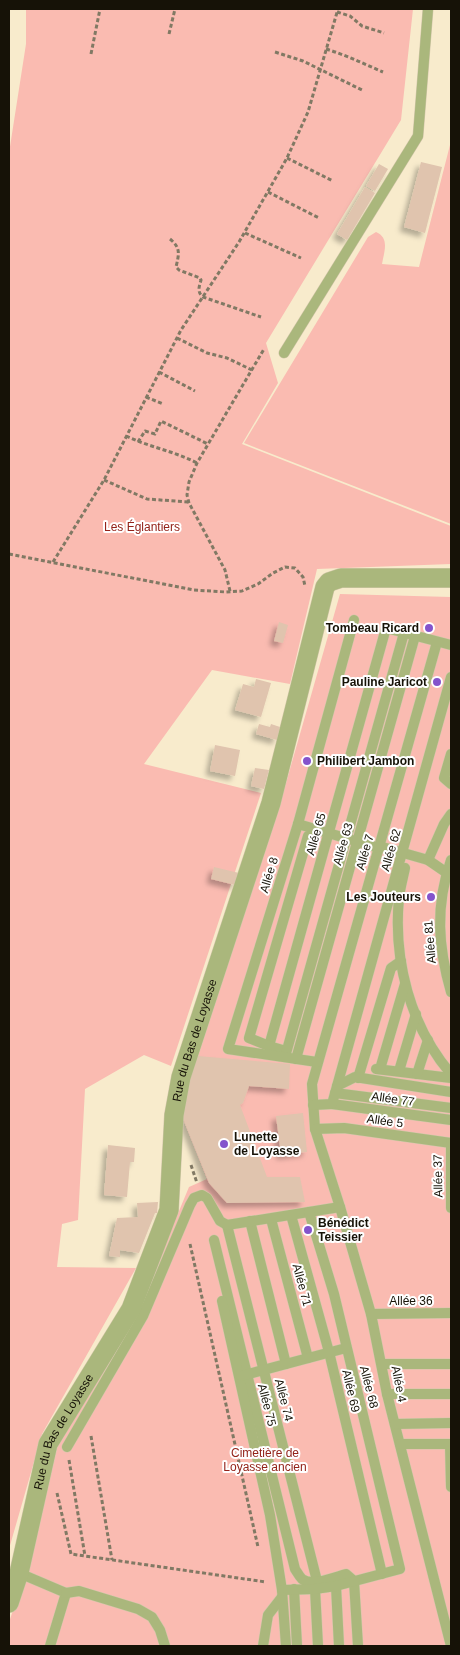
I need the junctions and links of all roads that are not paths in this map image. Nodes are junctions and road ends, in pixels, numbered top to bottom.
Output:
1 (428, 9) edge
2 (284, 353) dead end
3 (451, 578) edge
4 (354, 620) dead end
5 (404, 633) junction
6 (415, 636) junction
7 (437, 642) junction
8 (451, 645) edge
9 (451, 677) edge
10 (451, 754) edge
11 (451, 784) edge
12 (451, 814) edge
13 (298, 824) junction
14 (330, 833) junction
15 (308, 836) dead end
16 (352, 840) junction
17 (379, 847) junction
18 (406, 853) junction
19 (428, 860) junction
20 (451, 860) edge
21 (449, 873) edge
22 (401, 961) junction
23 (405, 983) junction
24 (451, 992) edge
25 (416, 1014) junction
26 (428, 1040) junction
27 (268, 1046) junction
28 (286, 1054) junction
29 (296, 1059) junction
30 (317, 1062) junction
31 (380, 1069) junction
32 (398, 1071) junction
33 (417, 1074) junction
34 (451, 1074) edge
35 (358, 1078) junction
36 (451, 1078) edge
37 (369, 1080) junction
38 (336, 1089) junction
39 (451, 1092) edge
40 (332, 1104) junction
41 (313, 1105) junction
42 (451, 1108) edge
43 (451, 1120) edge
44 (315, 1129) junction
45 (451, 1143) edge
46 (340, 1207) junction
47 (451, 1208) edge
48 (309, 1212) junction
49 (292, 1215) junction
50 (271, 1218) junction
51 (250, 1222) junction
52 (227, 1225) junction
53 (371, 1314) junction
54 (451, 1314) edge
55 (346, 1348) junction
56 (329, 1352) junction
57 (308, 1358) junction
58 (286, 1364) junction
59 (382, 1364) junction
60 (451, 1364) edge
61 (263, 1370) junction
62 (243, 1375) junction
63 (387, 1394) junction
64 (451, 1394) edge
65 (451, 1423) edge
66 (395, 1424) junction
67 (400, 1444) junction
68 (67, 1447) road end
69 (451, 1487) edge
70 (19, 1573) junction
71 (382, 1574) junction
72 (354, 1581) junction
73 (316, 1585) junction
74 (336, 1586) junction
75 (294, 1589) junction
76 (282, 1591) junction
77 (66, 1593) junction
78 (9, 1604) edge
79 (50, 1646) edge
80 (166, 1646) edge
81 (263, 1646) edge
82 (286, 1646) edge
83 (297, 1646) edge
84 (318, 1646) edge
85 (339, 1646) edge
86 (358, 1646) edge
87 (450, 1646) edge

1 - 2 lane
3 - 70 street, Rue du Bas de Loyasse
4 - 13 lane, Allée 8
5 - 6 lane
5 - 14 lane, Allée 65
5 - 16 lane
6 - 7 lane
6 - 16 lane, Allée 63
7 - 8 lane
7 - 17 lane, Allée 7
9 - 18 lane, Allée 62
10 - 11 lane
12 - 19 lane
13 - 14 lane
13 - 28 lane, Allée 8
14 - 16 lane
14 - 27 lane, Allée 65
15 - 27 lane
16 - 17 lane
16 - 28 lane
16 - 29 lane, Allée 63
17 - 18 lane
17 - 30 lane, Allée 7
18 - 19 lane
18 - 22 lane
18 - 38 lane, Allée 62
19 - 21 lane
20 - 21 lane, Allée 81
21 - 24 lane, Allée 81
22 - 23 lane
22 - 35 lane
23 - 25 lane
23 - 31 lane
25 - 26 lane
25 - 32 lane
26 - 33 lane
26 - 34 lane
27 - 28 lane
28 - 29 lane, Allée 8
29 - 30 lane, Allée 8
30 - 41 lane, Allée 7
31 - 32 lane
31 - 37 lane
32 - 33 lane
33 - 36 lane
35 - 37 lane
35 - 38 lane
37 - 39 lane
38 - 40 lane, Allée 62
38 - 42 lane
40 - 41 lane, Allée 77
40 - 43 lane, Allée 77
41 - 44 lane, Allée 7
44 - 45 lane, Allée 5
44 - 46 lane, Allée 4
45 - 47 lane, Allée 37
46 - 48 lane
46 - 53 lane, Allée 4
48 - 49 lane
48 - 55 lane, Allée 68
49 - 50 lane
49 - 56 lane, Allée 69
50 - 51 lane
50 - 57 lane, Allée 71
51 - 52 lane
51 - 58 lane
52 - 61 lane, Allée 74
52 - 62 lane
52 - 68 lane
53 - 54 lane, Allée 36
53 - 59 lane, Allée 4
55 - 56 lane
55 - 71 lane, Allée 68
56 - 57 lane
56 - 71 lane, Allée 69
57 - 58 lane
58 - 61 lane
59 - 60 lane
59 - 63 lane, Allée 4
61 - 62 lane
61 - 73 lane, Allée 74
62 - 73 lane, Allée 75
62 - 76 lane
63 - 64 lane
63 - 66 lane, Allée 4
65 - 66 lane
66 - 67 lane, Allée 4
67 - 69 lane
67 - 87 lane, Allée 4
70 - 77 lane
70 - 78 street, Rue du Bas de Loyasse
71 - 72 lane
72 - 73 lane
72 - 74 lane
72 - 86 lane
73 - 74 lane
73 - 75 lane
73 - 84 lane, Allée 74
74 - 85 lane
75 - 76 lane
75 - 83 lane
76 - 81 lane
76 - 82 lane
77 - 79 lane
77 - 80 lane

